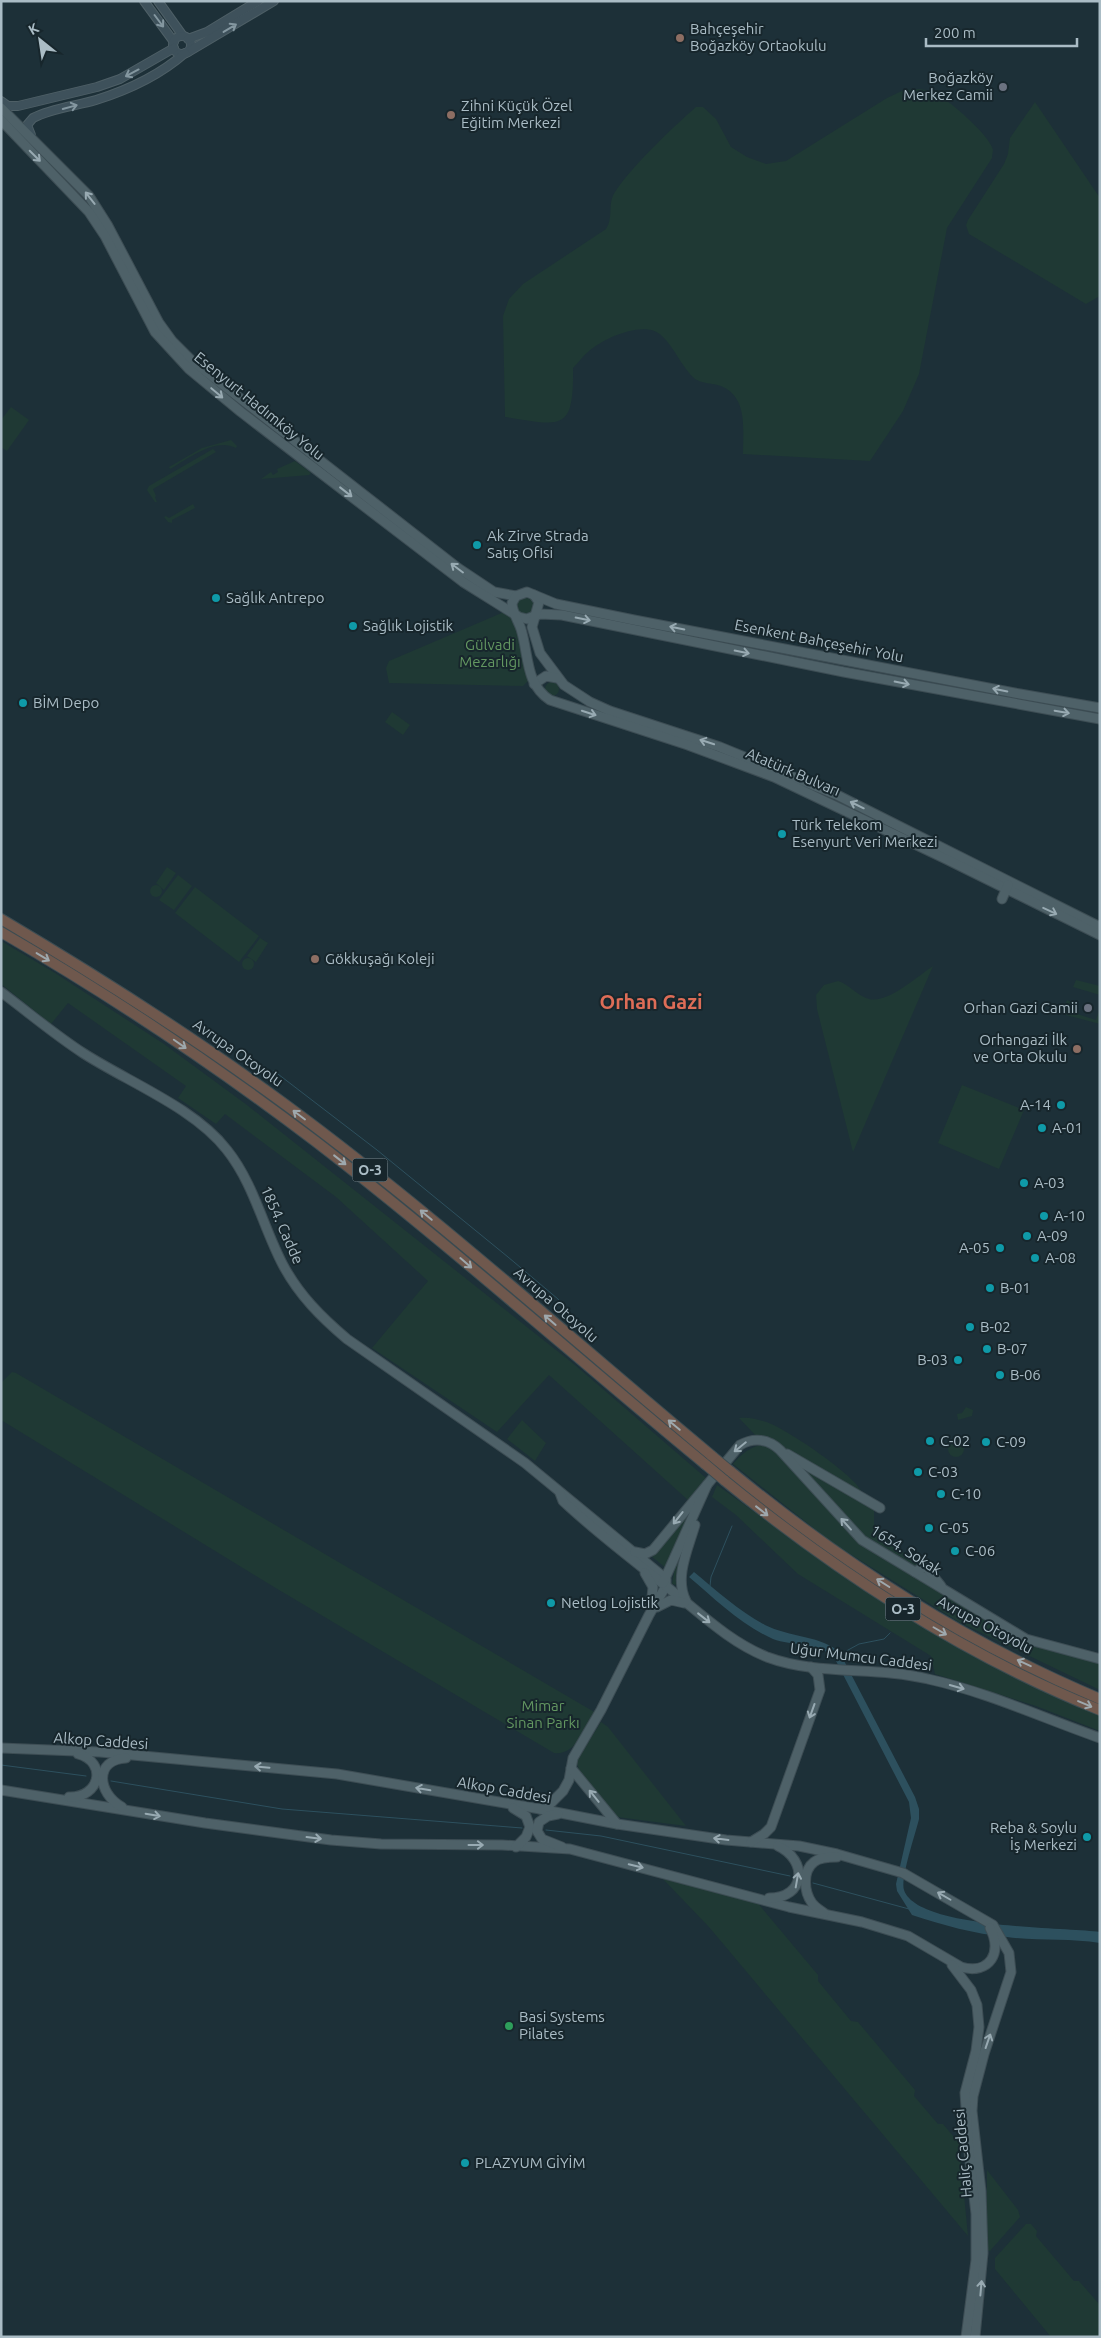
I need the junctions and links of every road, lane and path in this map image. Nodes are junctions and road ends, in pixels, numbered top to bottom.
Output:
1 (144, 1) edge
2 (158, 1) edge
3 (258, 1) edge
4 (274, 1) edge
5 (186, 37) junction
6 (174, 45) junction
7 (186, 52) junction
8 (1, 101) edge
9 (1, 108) edge
10 (1, 120) edge
11 (34, 142) junction
12 (201, 374) junction
13 (534, 595) junction
14 (516, 596) junction
15 (516, 614) junction
16 (535, 615) junction
17 (560, 681) junction
18 (534, 684) junction
19 (554, 702) junction
20 (1100, 708) edge
21 (1100, 719) edge
22 (1008, 886) junction
23 (1002, 898) dead end
24 (1, 919) edge
25 (1100, 927) edge
26 (1, 932) edge
27 (1100, 935) edge
28 (1, 992) edge
29 (780, 1450) junction
30 (709, 1480) junction
31 (560, 1493) junction
32 (702, 1501) junction
33 (880, 1508) dead end
34 (627, 1548) junction
35 (638, 1565) junction
36 (665, 1582) junction
37 (687, 1604) junction
38 (651, 1610) junction
39 (1100, 1659) edge
40 (812, 1667) junction
41 (1100, 1699) edge
42 (1100, 1710) edge
43 (1100, 1738) edge
44 (1, 1748) edge
45 (71, 1752) junction
46 (147, 1757) junction
47 (571, 1768) junction
48 (1, 1790) edge
49 (46, 1797) junction
50 (506, 1804) junction
51 (540, 1809) junction
52 (128, 1810) junction
53 (558, 1814) junction
54 (616, 1824) junction
55 (751, 1842) junction
56 (775, 1844) junction
57 (516, 1847) junction
58 (570, 1849) junction
59 (847, 1856) junction
60 (759, 1899) junction
61 (825, 1914) junction
62 (986, 1921) junction
63 (945, 1958) junction
64 (982, 2266) junction
65 (966, 2337) edge
66 (975, 2337) edge

1 -> 6 main road
2 - 5 main road
3 - 5 main road
7 -> 4 main road
5 - 6 main road
5 - 7 main road
6 - 7 main road
6 -> 8 main road
11 -> 7 main road
9 - 11 main road, Esenyurt Hadımköy Yolu
10 -> 12 main road, Esenyurt Hadımköy Yolu
12 -> 11 main road, Esenyurt Hadımköy Yolu
14 -> 12 main road, Esenyurt Hadımköy Yolu
12 -> 15 main road, Esenyurt Hadımköy Yolu
13 - 14 main road
13 - 16 main road
20 -> 13 main road, Esenkent Bahçeşehir Yolu
14 - 15 main road
15 - 16 main road
15 - 18 main road
16 - 17 main road, Atatürk Bulvarı
16 -> 21 main road, Esenkent Bahçeşehir Yolu
17 - 18 main road
17 - 19 main road
22 -> 17 main road, Atatürk Bulvarı
18 - 19 main road, Atatürk Bulvarı
19 -> 22 main road, Atatürk Bulvarı
22 - 23 main road
22 - 25 main road
22 -> 27 main road, Atatürk Bulvarı
41 -> 24 highway, Avrupa Otoyolu / O-3, bridge
26 -> 42 highway, Avrupa Otoyolu / O-3, bridge
28 - 31 main road, 1854. Cadde
29 -> 30 main road, 1654. Sokak
29 - 33 main road
39 -> 29 main road, 1654. Sokak
30 - 32 main road, 1654. Sokak
30 -> 34 main road, 1654. Sokak
31 - 34 main road
31 - 35 main road
32 - 36 main road, 1654. Sokak
32 - 37 main road
34 - 36 main road
35 - 36 main road
35 - 38 main road
36 - 37 main road, Uğur Mumcu Caddesi
36 - 38 main road, 1654. Sokak
37 - 38 main road
37 -> 40 main road, Uğur Mumcu Caddesi
38 - 47 main road, 1654. Sokak
40 -> 43 main road, Uğur Mumcu Caddesi
40 -> 55 main road
44 - 45 main road, Alkop Caddesi
45 - 46 main road, Alkop Caddesi
45 - 49 main road
50 -> 46 main road, Alkop Caddesi
46 - 52 main road
47 - 51 main road, 1654. Sokak
54 -> 47 main road
48 - 49 main road
49 - 52 main road
50 - 51 main road, Alkop Caddesi
50 - 57 main road
51 - 53 main road, Alkop Caddesi
52 -> 57 main road
53 - 54 main road, Alkop Caddesi
53 - 58 main road
55 -> 54 main road, Alkop Caddesi
55 - 56 main road, Alkop Caddesi
56 - 59 main road, Alkop Caddesi
60 -> 56 main road
57 - 58 main road
58 -> 60 main road
59 - 61 main road
62 -> 59 main road, Alkop Caddesi
60 - 61 main road
61 - 63 main road
62 - 63 main road
64 -> 62 main road, Haliç Caddesi
63 - 64 main road, Haliç Caddesi
64 - 65 main road, Haliç Caddesi
66 -> 64 main road, Haliç Caddesi

